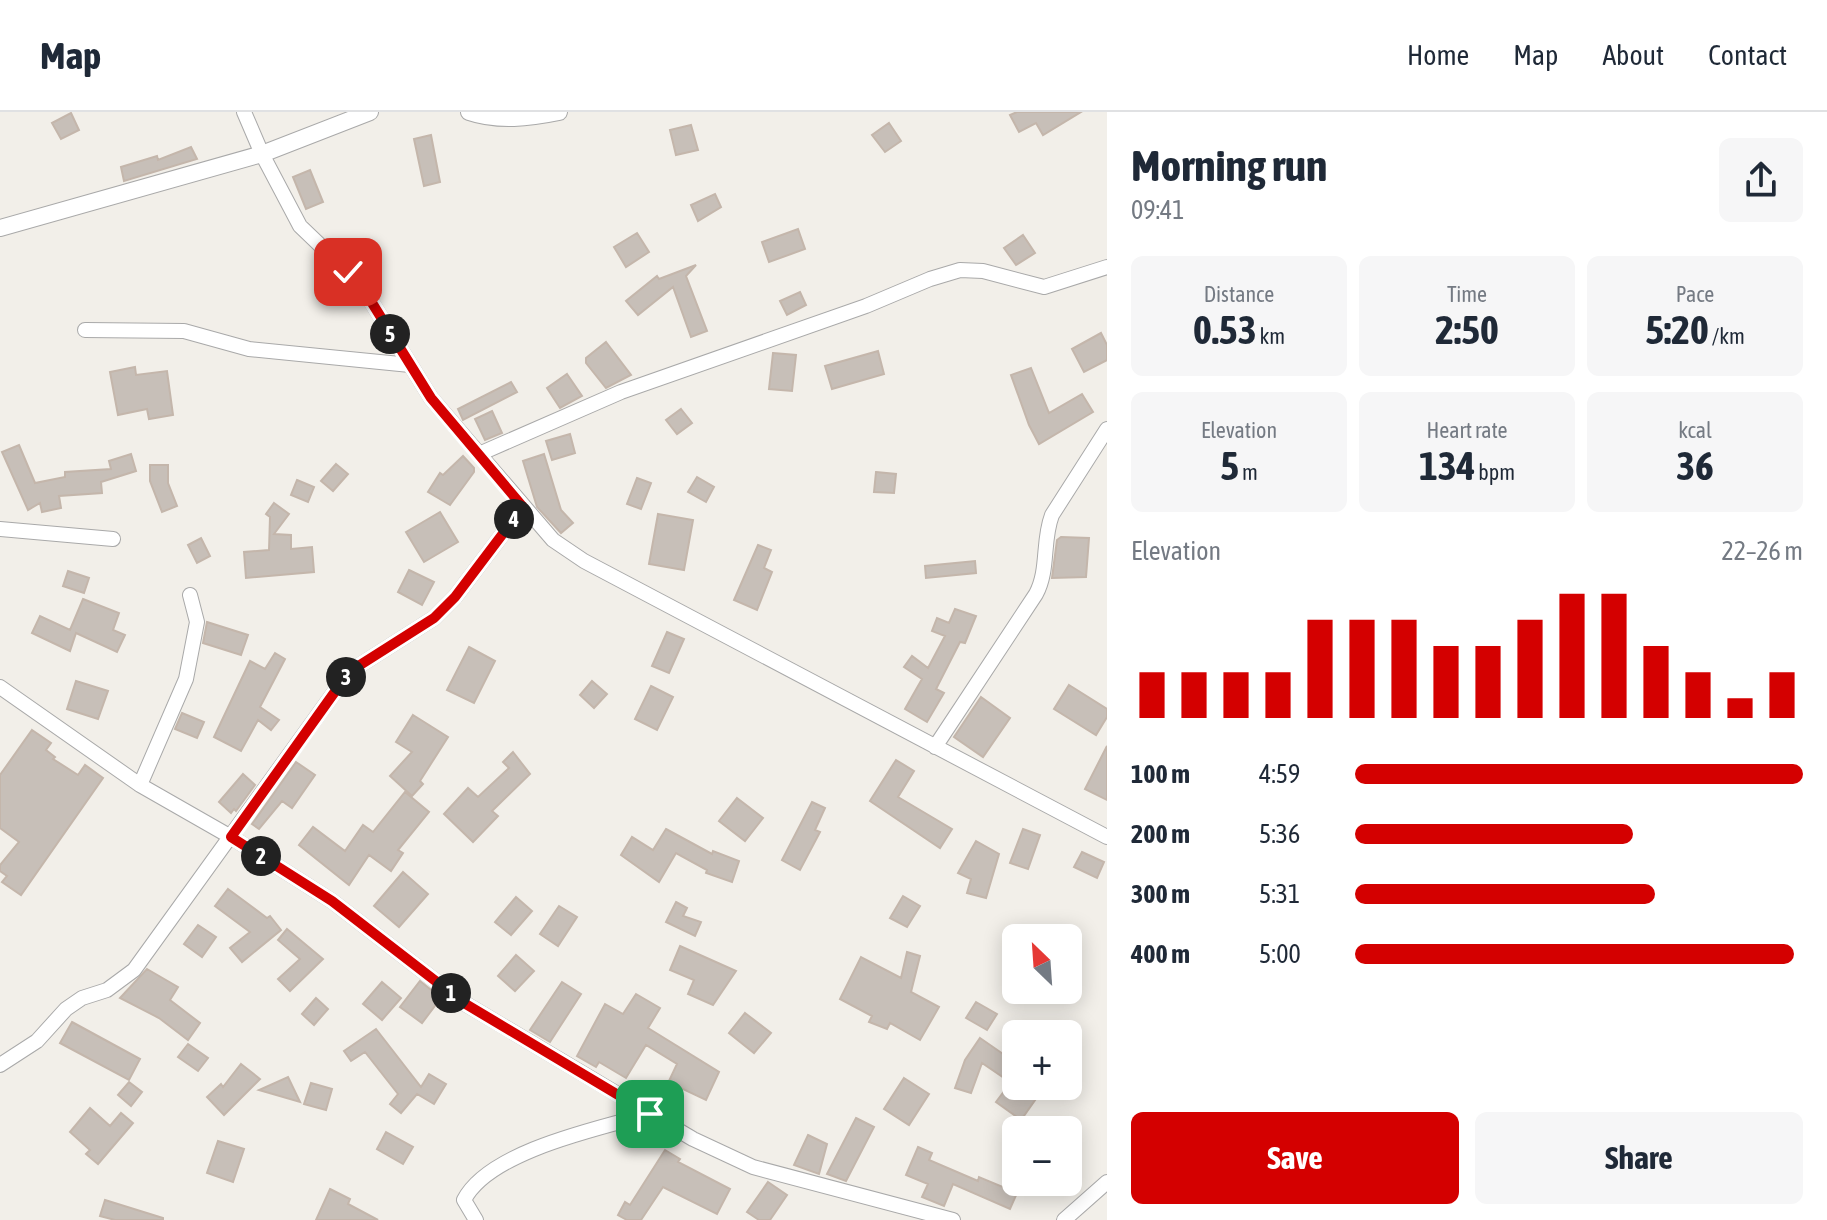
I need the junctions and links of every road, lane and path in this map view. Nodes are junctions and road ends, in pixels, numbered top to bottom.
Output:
1 (244, 112) edge
2 (370, 112) edge
3 (469, 112) edge
4 (559, 112) edge
5 (262, 154) junction
6 (0, 228) edge
7 (1107, 267) edge
8 (85, 330) dead end
9 (410, 365) junction
10 (1107, 429) edge
11 (479, 454) junction
12 (523, 507) junction
13 (0, 529) edge
14 (113, 539) dead end
15 (190, 595) dead end
16 (0, 687) edge
17 (935, 747) junction
18 (140, 785) junction
19 (231, 837) junction
20 (1107, 837) edge
21 (0, 1065) edge
22 (650, 1114) junction
23 (1107, 1182) edge
24 (476, 1220) edge
25 (953, 1220) edge
26 (1064, 1220) edge

1 - 5 street
2 - 5 street
3 - 4 street
5 - 6 street
5 - 9 street
7 - 11 street
8 - 9 street
9 - 11 street
10 - 17 street
11 - 12 street
12 - 17 street
12 - 19 street
13 - 14 street
15 - 18 street
16 - 18 street
17 - 20 street
18 - 19 street
19 - 21 street
19 - 22 street
22 - 24 street
22 - 25 street
23 - 26 street

